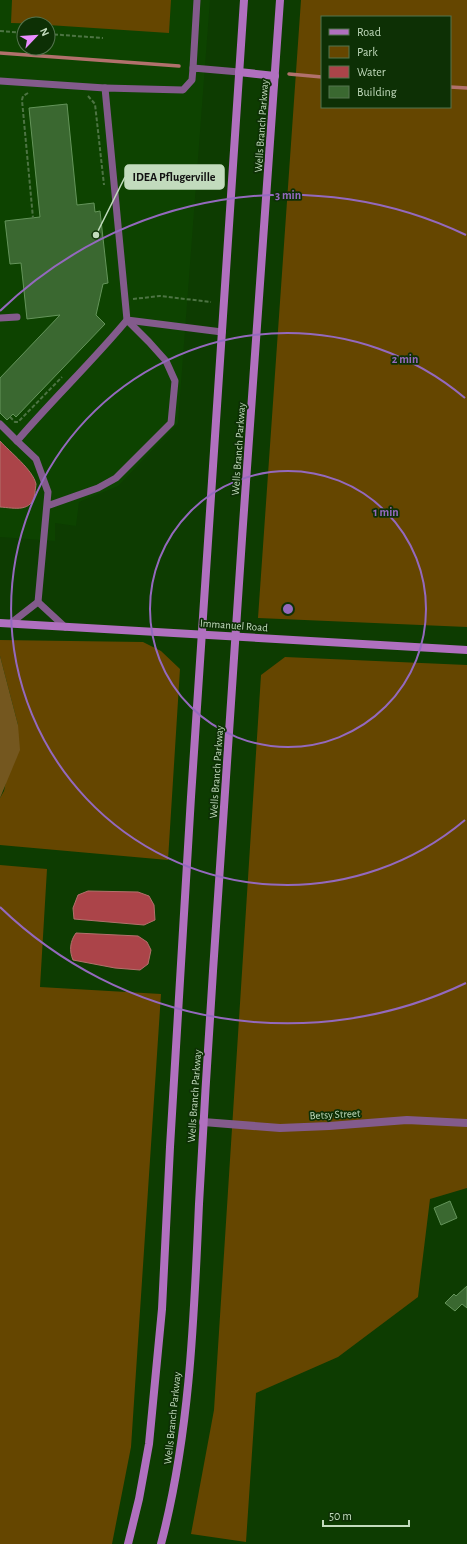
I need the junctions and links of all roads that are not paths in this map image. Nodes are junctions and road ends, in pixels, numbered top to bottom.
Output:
1 (197, 0) edge
2 (244, 0) edge
3 (280, 0) edge
4 (193, 68) junction
5 (239, 72) junction
6 (275, 76) junction
7 (0, 81) edge
8 (105, 88) junction
9 (17, 317) dead end
10 (0, 318) edge
11 (127, 320) junction
12 (222, 332) junction
13 (0, 424) edge
14 (16, 441) junction
15 (47, 506) junction
16 (38, 602) junction
17 (0, 623) edge
18 (11, 624) junction
19 (65, 627) junction
20 (202, 634) junction
21 (236, 637) junction
22 (467, 650) edge
23 (204, 1122) junction
24 (467, 1123) edge
25 (128, 1544) edge
26 (161, 1544) edge

1 - 4 lane
2 - 5 street, Wells Branch Parkway
3 - 6 street, Wells Branch Parkway
4 - 5 lane
4 - 8 lane
5 - 6 street
5 - 12 street, Wells Branch Parkway
6 - 21 street, Wells Branch Parkway
7 - 8 lane
8 - 11 lane
9 - 10 lane
11 - 12 lane
11 - 14 lane
11 - 15 lane
12 - 20 street, Wells Branch Parkway
13 - 14 lane
14 - 15 lane
15 - 16 lane
16 - 18 lane
16 - 19 lane
17 - 18 street, Immanuel Road
18 - 19 street, Immanuel Road
19 - 20 street, Immanuel Road
20 - 21 street, Immanuel Road
20 - 25 street, Wells Branch Parkway
21 - 22 street, Immanuel Road
21 - 23 street, Wells Branch Parkway
23 - 24 street, Betsy Street
23 - 26 street, Wells Branch Parkway

